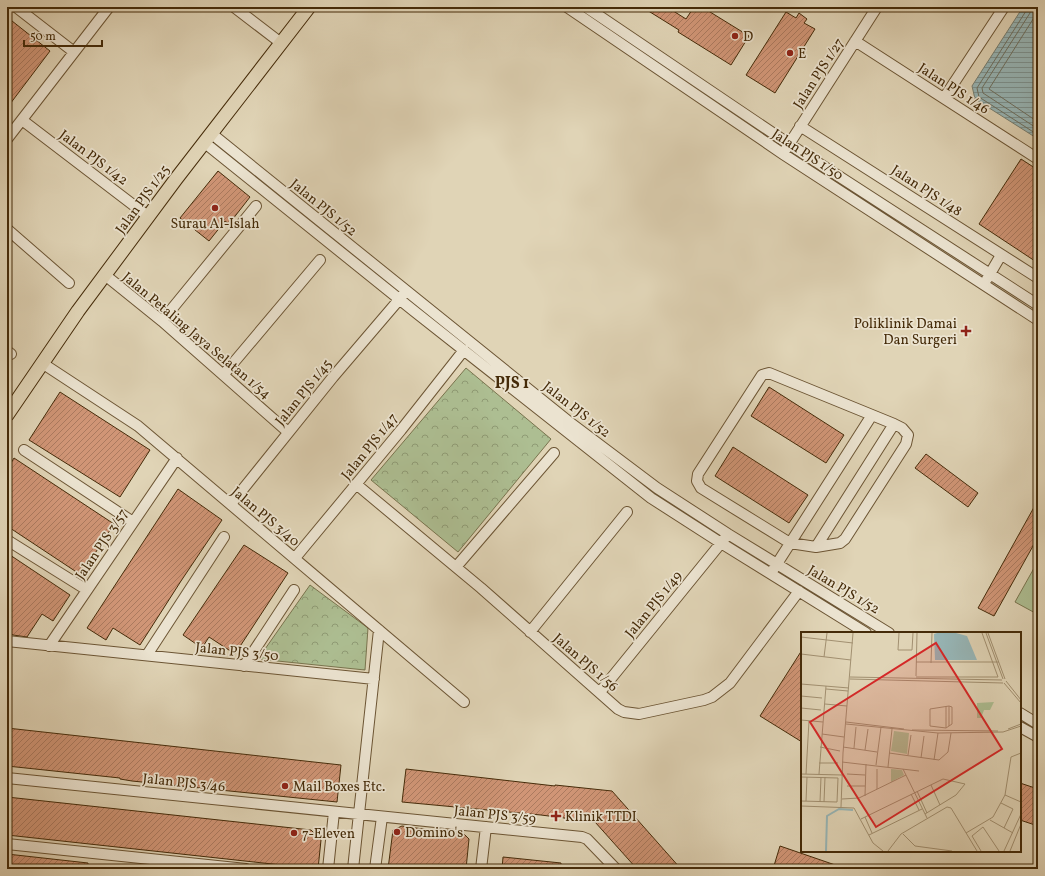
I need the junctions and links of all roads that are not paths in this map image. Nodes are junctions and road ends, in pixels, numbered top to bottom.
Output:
1 (16, 7) edge
2 (109, 7) edge
3 (234, 7) edge
4 (309, 7) edge
5 (567, 7) edge
6 (586, 7) edge
7 (877, 7) edge
8 (1004, 7) edge
9 (855, 41) junction
10 (281, 43) junction
11 (74, 52) junction
12 (944, 98) junction
13 (22, 120) junction
14 (800, 126) junction
15 (7, 139) edge
16 (208, 139) junction
17 (789, 144) junction
18 (782, 154) junction
19 (1038, 159) edge
20 (256, 206) dead end
21 (149, 217) junction
22 (7, 229) edge
23 (1002, 255) junction
24 (320, 260) dead end
25 (990, 274) junction
26 (105, 275) junction
27 (1038, 278) edge
28 (68, 283) dead end
29 (983, 284) junction
30 (407, 291) junction
31 (400, 299) junction
32 (421, 302) junction
33 (1038, 305) edge
34 (414, 310) junction
35 (1038, 320) edge
36 (162, 321) junction
37 (464, 350) junction
38 (42, 363) junction
39 (224, 374) junction
40 (7, 415) edge
41 (872, 415) junction
42 (894, 424) junction
43 (288, 432) junction
44 (24, 450) dead end
45 (554, 453) dead end
46 (177, 458) junction
47 (356, 484) junction
48 (657, 488) junction
49 (650, 498) junction
50 (231, 504) junction
51 (628, 512) dead end
52 (133, 522) junction
53 (728, 534) junction
54 (224, 537) dead end
55 (7, 540) edge
56 (721, 543) junction
57 (790, 543) junction
58 (816, 547) junction
59 (295, 558) junction
60 (776, 564) junction
61 (456, 567) junction
62 (771, 574) junction
63 (87, 590) junction
64 (294, 590) dead end
65 (799, 591) junction
66 (378, 630) junction
67 (530, 632) junction
68 (864, 632) edge
69 (887, 632) edge
70 (7, 641) edge
71 (49, 646) junction
72 (147, 655) junction
73 (244, 666) junction
74 (374, 679) junction
75 (600, 692) junction
76 (464, 702) dead end
77 (1021, 714) edge
78 (1038, 724) edge
79 (1021, 728) edge
80 (1038, 737) edge
81 (7, 778) edge
82 (334, 812) junction
83 (359, 814) junction
84 (382, 817) junction
85 (486, 828) junction
86 (7, 844) edge
87 (246, 869) edge
88 (328, 869) edge
89 (353, 869) edge
90 (375, 869) edge
91 (481, 869) edge
92 (616, 869) edge

1 - 11 street
2 - 11 street
3 - 10 street
4 - 10 main road, Jalan PJS 1/25
5 - 18 street, Jalan PJS 1/50
6 - 17 street, Jalan PJS 1/50
7 - 9 street, Jalan PJS 1/27
8 - 12 street
9 - 12 street, Jalan PJS 1/46
9 - 14 street, Jalan PJS 1/27
10 - 16 main road, Jalan PJS 1/25
11 - 13 street
12 - 19 street, Jalan PJS 1/46
13 - 15 street
13 - 21 street, Jalan PJS 1/42
14 - 17 street, Jalan PJS 1/27
14 - 23 street, Jalan PJS 1/48
16 - 21 main road, Jalan PJS 1/25
16 - 30 street, Jalan PJS 1/52
16 - 31 street, Jalan PJS 1/52
17 - 18 street, Jalan PJS 1/27
17 - 25 street, Jalan PJS 1/50
18 - 29 street, Jalan PJS 1/50
20 - 36 street
21 - 26 main road, Jalan PJS 1/25
22 - 28 street
23 - 25 street
23 - 27 street, Jalan PJS 1/48
24 - 39 street
25 - 29 street
25 - 33 street, Jalan PJS 1/50
26 - 36 street, Jalan Petaling Jaya Selatan 1/54
26 - 38 main road, Jalan PJS 1/25
29 - 35 street, Jalan PJS 1/50
30 - 31 street, Jalan PJS 1/45
30 - 32 street, Jalan PJS 1/52
31 - 34 street, Jalan PJS 1/52
31 - 43 street, Jalan PJS 1/45
32 - 34 street
32 - 48 street, Jalan PJS 1/52
34 - 37 street, Jalan PJS 1/52
36 - 39 street, Jalan Petaling Jaya Selatan 1/54
37 - 47 street, Jalan PJS 1/47
37 - 49 street, Jalan PJS 1/52
38 - 40 main road, Jalan PJS 1/25
38 - 46 street, Jalan PJS 3/40
39 - 43 street, Jalan Petaling Jaya Selatan 1/54
41 - 42 street
41 - 57 street
41 - 57 street
42 - 58 street
42 - 58 street
43 - 50 street, Jalan PJS 1/45
44 - 52 street
45 - 61 street
46 - 50 street, Jalan PJS 3/40
46 - 52 street, Jalan PJS 3/57
47 - 59 street, Jalan PJS 1/47
47 - 61 street, Jalan PJS 1/56
48 - 49 street
48 - 53 street, Jalan PJS 1/52
49 - 56 street, Jalan PJS 1/52
50 - 59 street, Jalan PJS 3/40
51 - 67 street
52 - 63 street, Jalan PJS 3/57
53 - 56 street, Jalan PJS 1/49
53 - 60 street, Jalan PJS 1/52
54 - 72 street
55 - 63 street
56 - 62 street, Jalan PJS 1/52
56 - 75 street, Jalan PJS 1/49
57 - 58 street
57 - 60 street
59 - 66 street, Jalan PJS 3/40
60 - 62 street
60 - 69 street, Jalan PJS 1/52
61 - 67 street, Jalan PJS 1/56
62 - 65 street, Jalan PJS 1/52
63 - 71 street, Jalan PJS 3/57
64 - 73 street
65 - 68 street, Jalan PJS 1/52
65 - 75 street, Jalan PJS 1/56
66 - 74 street
66 - 76 street, Jalan PJS 3/40
67 - 75 street, Jalan PJS 1/56
70 - 71 street, Jalan PJS 3/50
71 - 72 street, Jalan PJS 3/50
72 - 73 street, Jalan PJS 3/50
73 - 74 street, Jalan PJS 3/50
74 - 83 street
77 - 78 street
79 - 80 street
81 - 82 street, Jalan PJS 3/46
82 - 83 street, Jalan PJS 3/46
82 - 88 street
83 - 84 street, Jalan PJS 3/59
83 - 89 street
84 - 85 street, Jalan PJS 3/59
84 - 90 street
85 - 91 street
85 - 92 street, Jalan PJS 3/59
86 - 87 street

